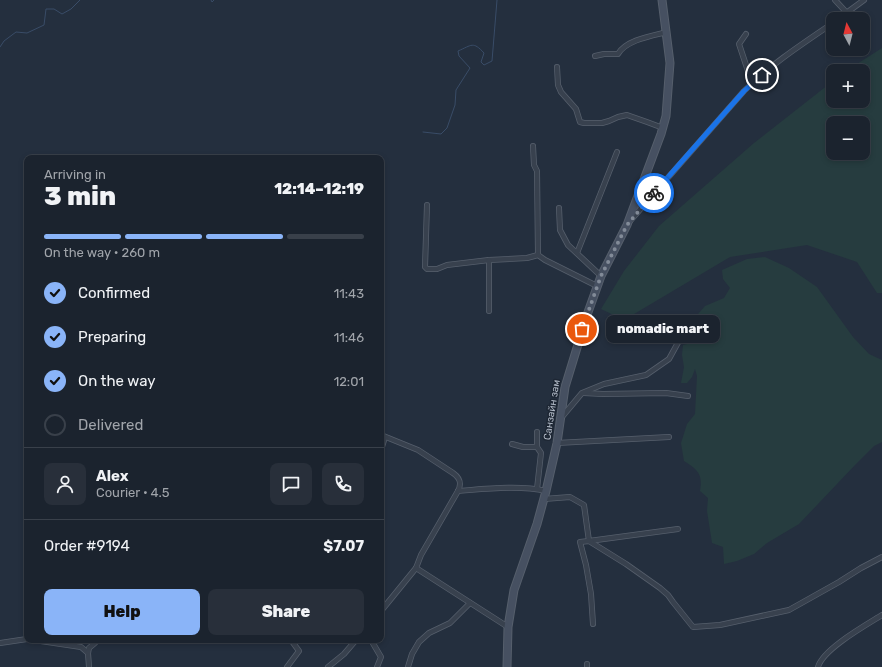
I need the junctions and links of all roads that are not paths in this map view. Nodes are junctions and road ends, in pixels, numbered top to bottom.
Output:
1 (662, 0) edge
2 (835, 0) edge
3 (864, 0) edge
4 (845, 12) edge
5 (847, 12) edge
6 (826, 28) edge
7 (667, 32) junction
8 (746, 34) dead end
9 (595, 56) dead end
10 (557, 67) dead end
11 (753, 82) junction
12 (662, 128) junction
13 (533, 146) dead end
14 (617, 152) dead end
15 (427, 205) dead end
16 (559, 208) dead end
17 (627, 225) junction
18 (577, 253) junction
19 (538, 255) junction
20 (489, 260) junction
21 (601, 276) junction
22 (597, 286) junction
23 (489, 311) dead end
24 (680, 339) dead end
25 (582, 393) junction
26 (688, 396) dead end
27 (560, 419) junction
28 (537, 432) dead end
29 (384, 436) edge
30 (669, 437) dead end
31 (557, 443) junction
32 (512, 444) dead end
33 (537, 447) junction
34 (537, 489) junction
35 (458, 491) junction
36 (546, 491) junction
37 (544, 499) junction
38 (678, 529) dead end
39 (589, 541) junction
40 (882, 556) edge
41 (416, 568) junction
42 (470, 603) junction
43 (384, 607) edge
44 (882, 615) edge
45 (593, 624) dead end
46 (508, 627) junction
47 (24, 640) edge
48 (0, 643) edge
49 (54, 643) edge
50 (95, 643) edge
51 (293, 643) edge
52 (353, 643) edge
53 (373, 643) edge
54 (88, 653) junction
55 (89, 667) edge
56 (287, 667) edge
57 (328, 667) edge
58 (377, 667) edge
59 (408, 667) edge
60 (507, 667) edge
61 (818, 667) edge

1 - 7 main road, Санзайн зам
2 - 4 street
3 - 5 street
6 - 11 street
7 - 9 street
7 - 12 main road, Санзайн зам
8 - 11 street
10 - 12 street
11 - 17 street
12 - 17 main road, Санзайн зам
13 - 19 street
14 - 18 street
15 - 20 street
16 - 18 street
17 - 21 main road, Санзайн зам
18 - 21 street
19 - 20 street
19 - 22 street
20 - 23 street
21 - 22 main road, Санзайн зам
22 - 27 main road, Санзайн зам
24 - 25 street
25 - 26 street
25 - 27 street
27 - 31 main road, Санзайн зам
28 - 33 street
29 - 35 street
30 - 31 street
31 - 36 main road, Санзайн зам
32 - 33 street
33 - 34 street
34 - 35 street
34 - 36 street
35 - 41 street
36 - 37 main road, Санзайн зам
37 - 39 street
37 - 46 main road, Санзайн зам
38 - 39 street
39 - 40 street
39 - 45 street
41 - 42 street
41 - 43 street
42 - 46 street
42 - 59 street
44 - 61 street
46 - 60 main road, Санзайн зам
47 - 48 street
49 - 54 street
50 - 54 street
51 - 56 street
52 - 57 street
53 - 58 street
54 - 55 street

